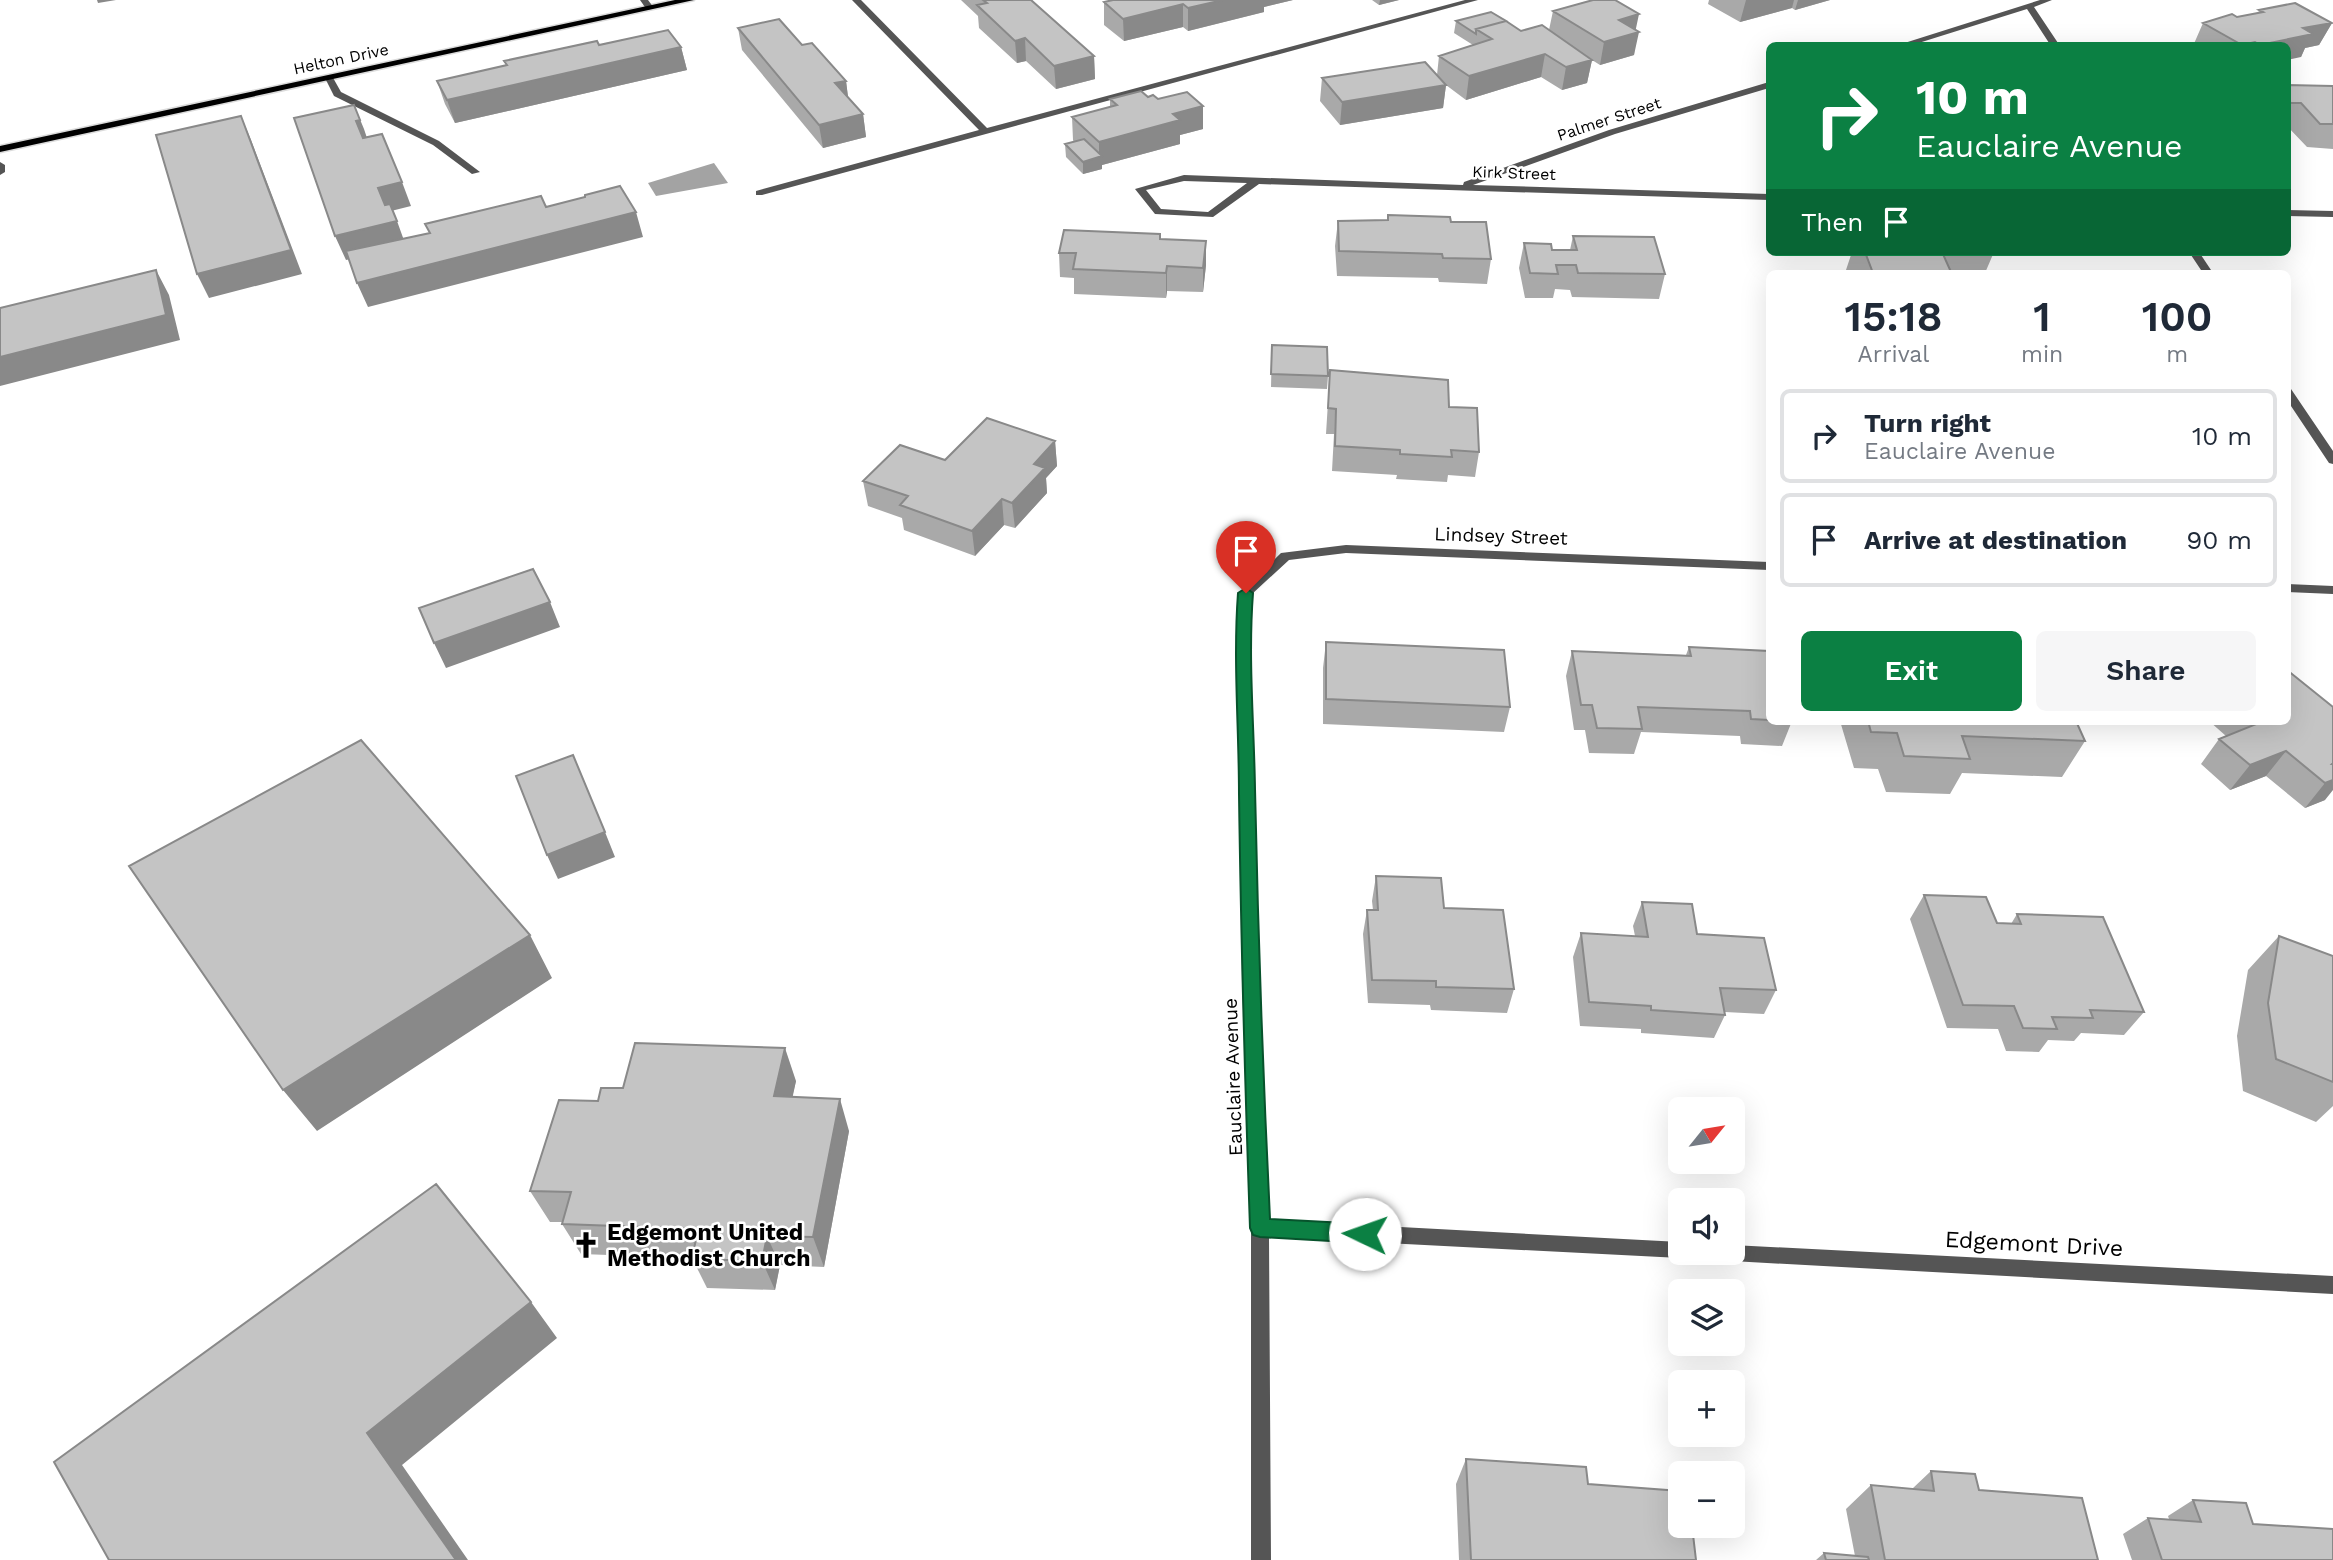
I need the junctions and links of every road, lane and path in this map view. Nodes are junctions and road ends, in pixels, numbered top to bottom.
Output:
1 (689, 0) edge
2 (856, 0) edge
3 (1474, 0) edge
4 (2048, 0) edge
5 (647, 4) edge
6 (2029, 6) junction
7 (1912, 42) edge
8 (2053, 42) edge
9 (329, 78) junction
10 (1766, 86) edge
11 (985, 131) junction
12 (0, 149) edge
13 (0, 165) edge
14 (0, 172) edge
15 (475, 172) dead end
16 (1257, 181) junction
17 (1459, 187) junction
18 (759, 193) dead end
19 (1766, 197) edge
20 (2291, 213) edge
21 (2333, 214) edge
22 (2291, 397) edge
23 (2333, 460) edge
24 (1766, 566) edge
25 (2291, 588) edge
26 (2333, 590) edge
27 (1246, 593) joint
28 (1260, 1228) junction
29 (1668, 1249) edge
30 (1745, 1254) edge
31 (2333, 1284) edge
32 (1261, 1560) edge

1 - 5 main road, Helton Drive
2 - 11 street
3 - 11 street
4 - 6 street
5 - 9 main road, Helton Drive
6 - 7 street
6 - 8 street
9 - 12 main road, Helton Drive
9 - 15 street
10 - 17 street, Palmer Street
11 - 18 street
13 - 14 street
16 - 16 street, Kirk Street
16 - 17 street, Kirk Street
17 - 19 street, Kirk Street
20 - 21 street
22 - 23 street
24 - 27 street, Lindsey Street
25 - 26 street
27 - 28 street, Eauclaire Avenue
28 - 29 street
28 - 32 street, Eauclaire Avenue
30 - 31 street, Edgemont Drive

